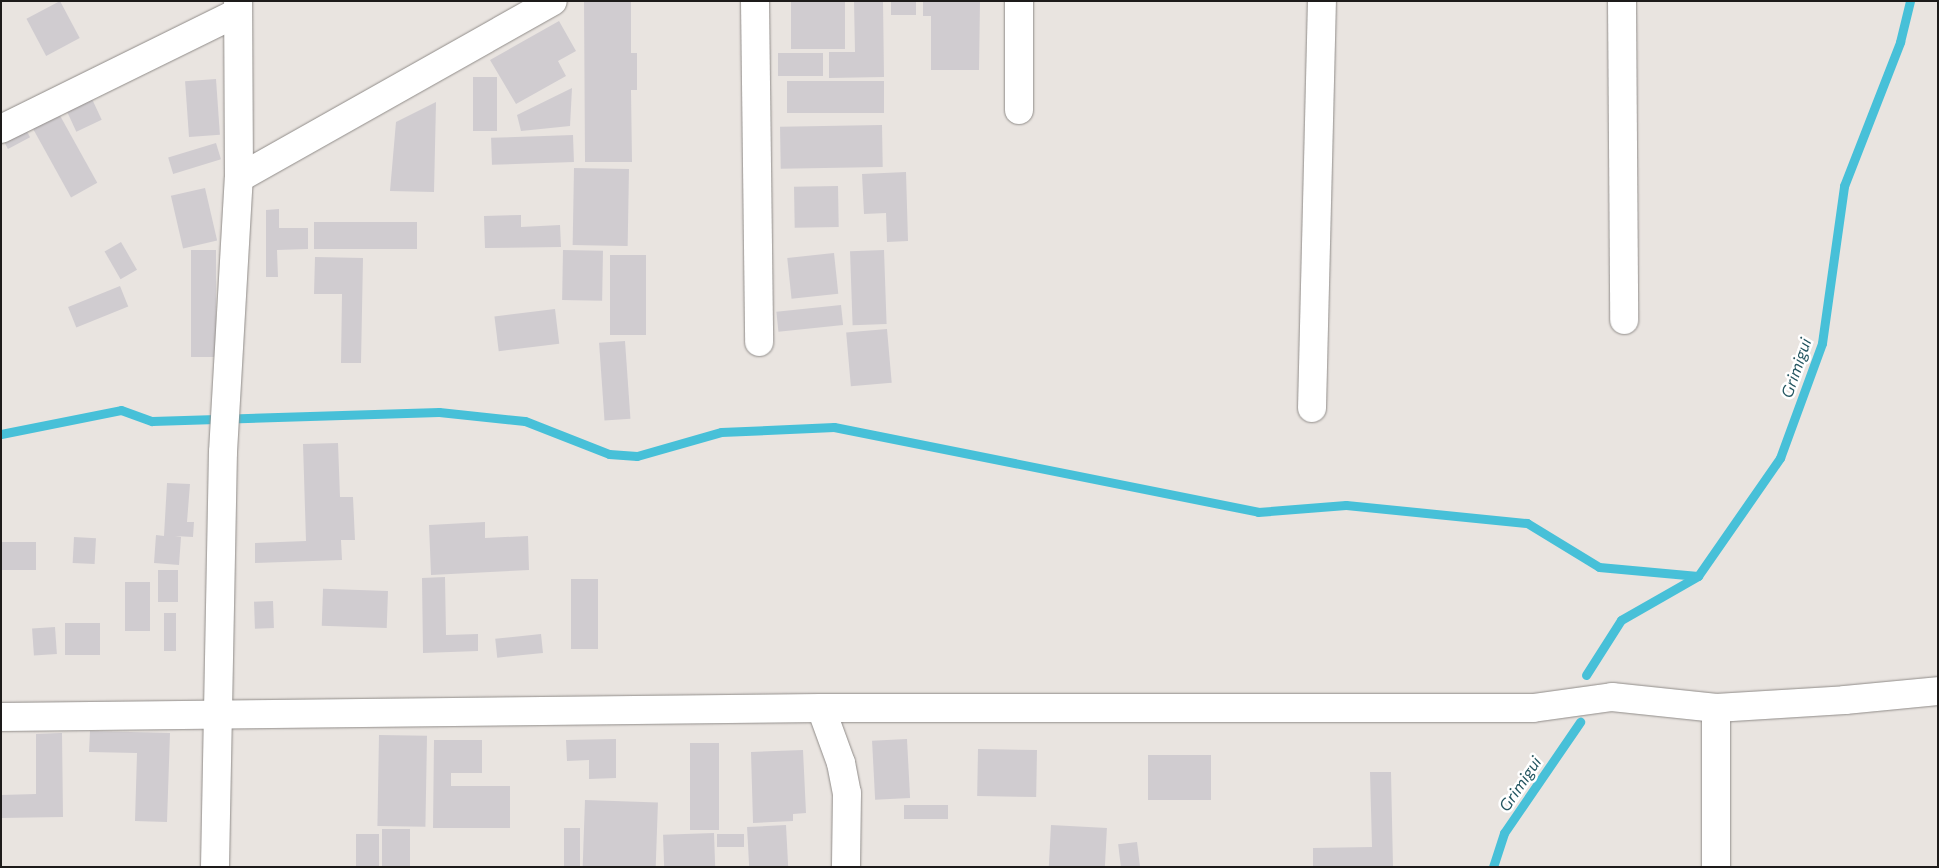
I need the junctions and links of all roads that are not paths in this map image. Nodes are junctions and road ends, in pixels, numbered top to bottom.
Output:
1 (553, 1) edge
2 (756, 1) edge
3 (1019, 1) edge
4 (1322, 1) edge
5 (1622, 1) edge
6 (238, 7) edge
7 (1019, 110) dead end
8 (1, 129) edge
9 (239, 178) junction
10 (1624, 320) dead end
11 (759, 342) dead end
12 (1312, 408) dead end
13 (1938, 691) edge
14 (821, 708) junction
15 (1716, 708) junction
16 (219, 715) junction
17 (1, 717) edge
18 (215, 867) edge
19 (846, 867) edge
20 (1716, 867) edge

1 - 9 street
2 - 11 street
3 - 7 street
4 - 12 street
5 - 10 street
6 - 8 street
6 - 9 street
9 - 16 street
13 - 15 street
14 - 15 street
14 - 16 street
14 - 19 street
15 - 20 street
16 - 17 street
16 - 18 street

